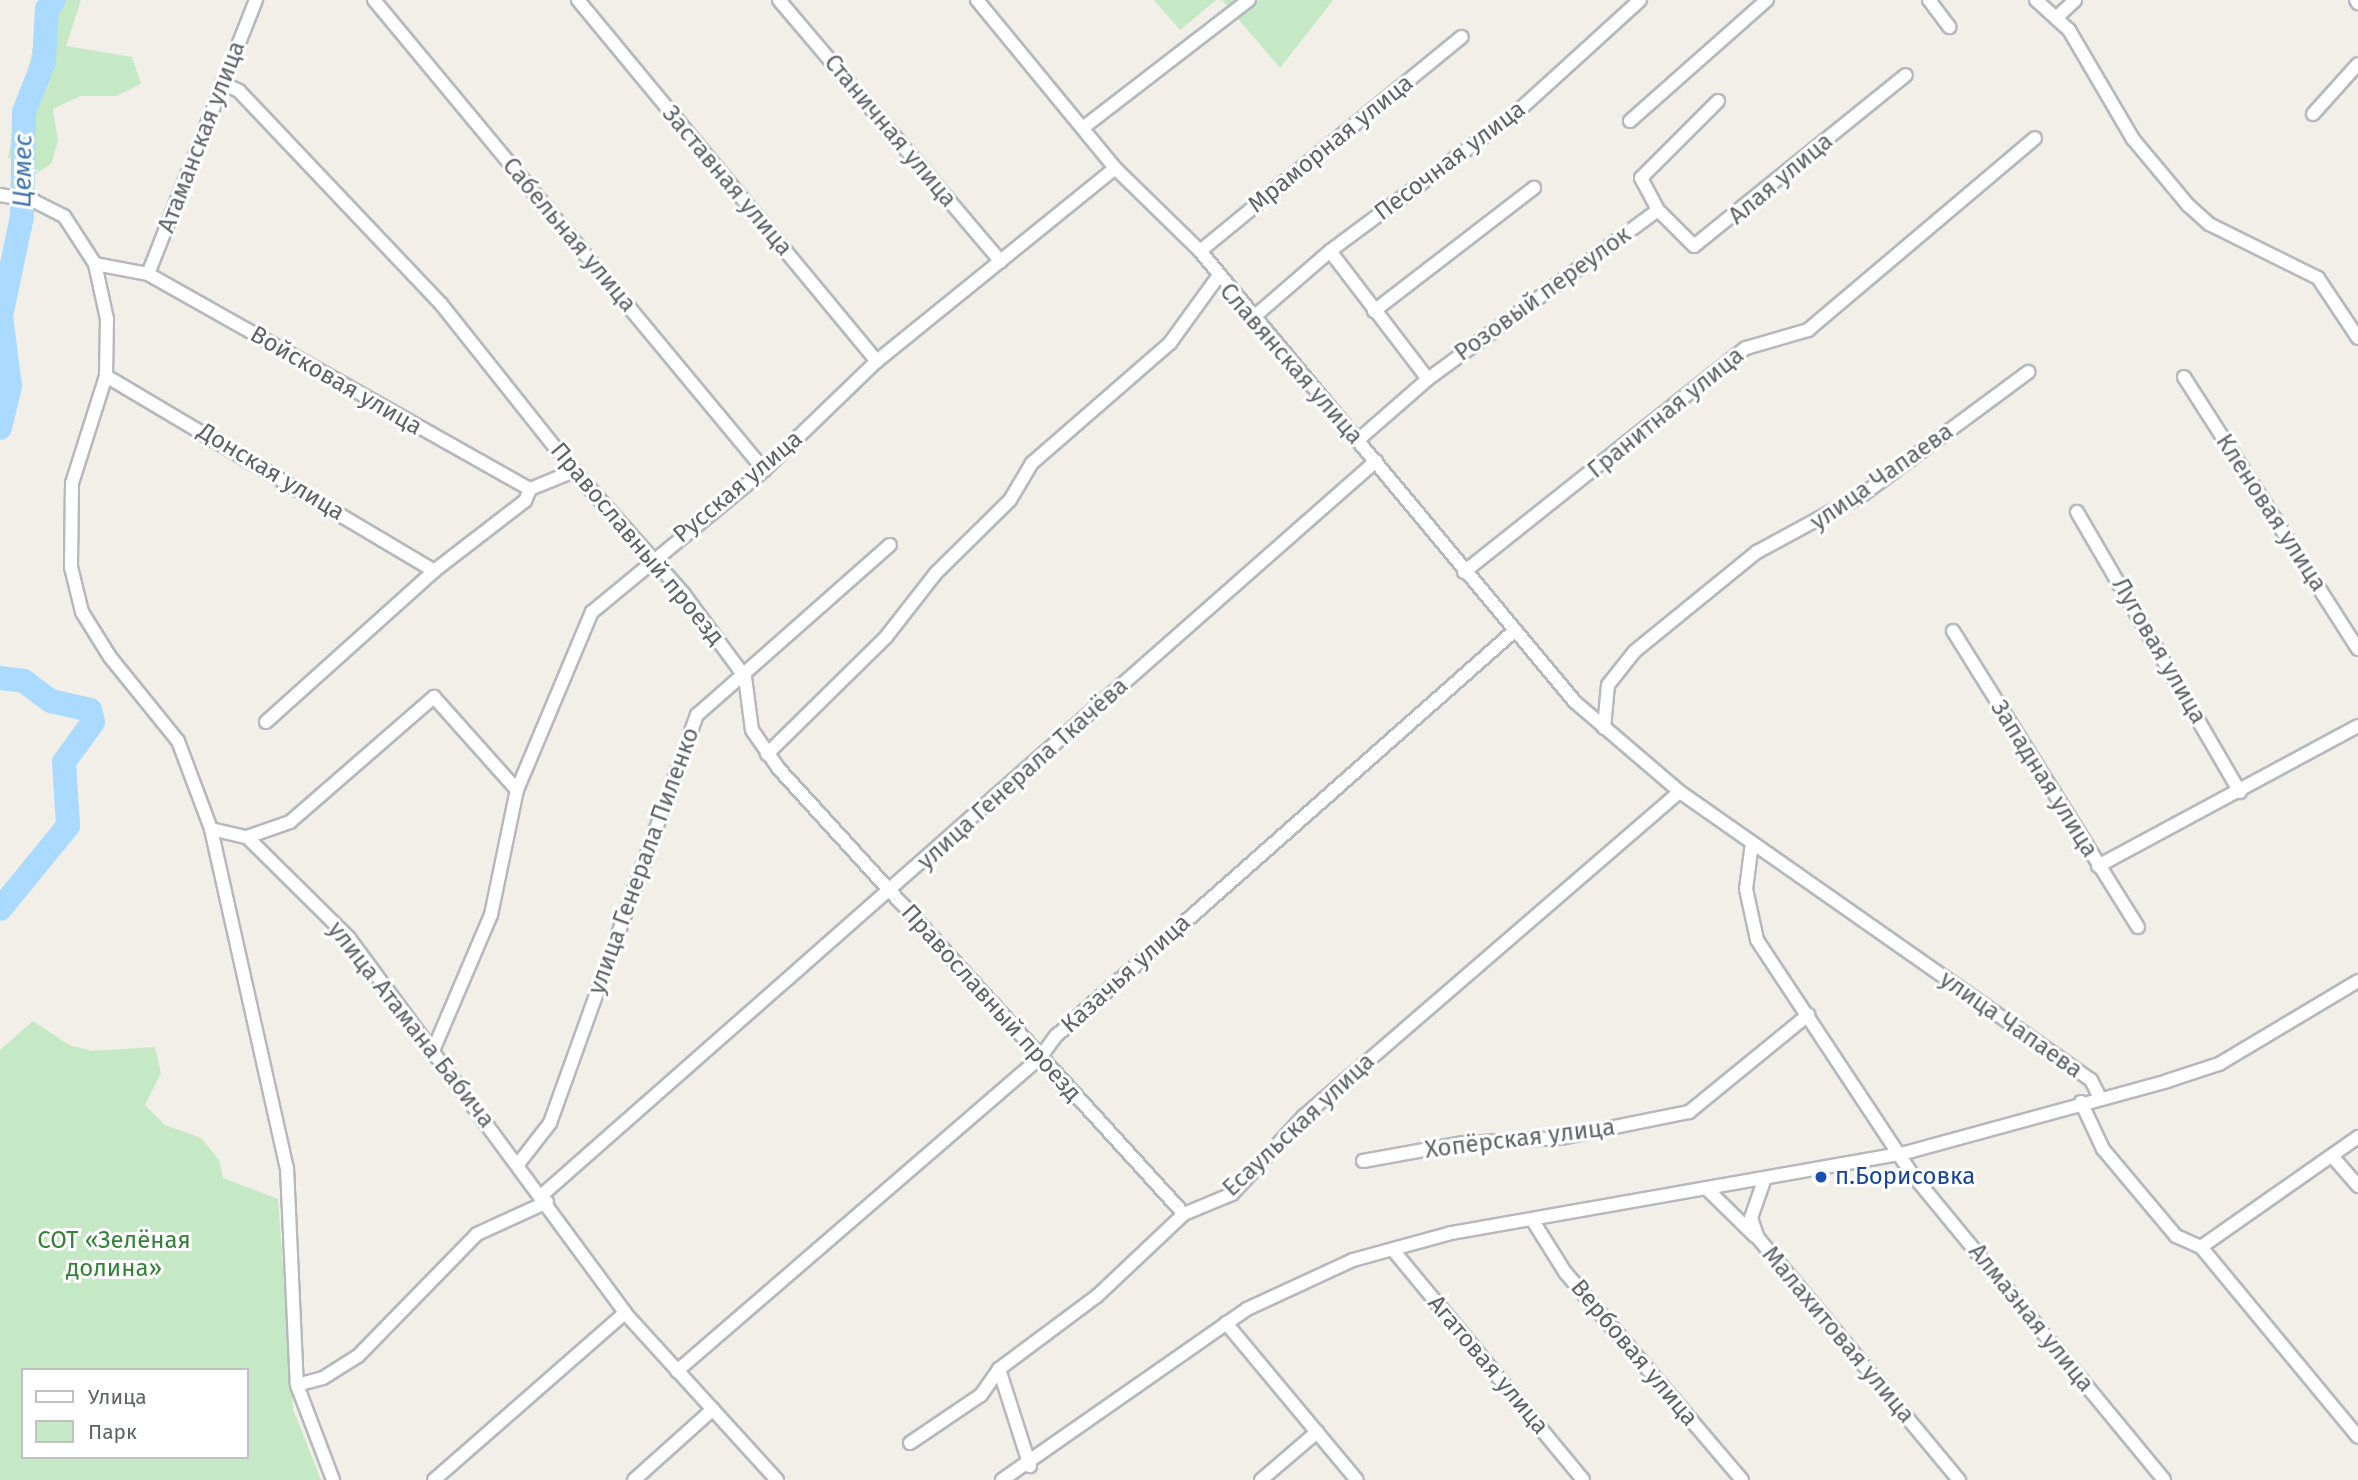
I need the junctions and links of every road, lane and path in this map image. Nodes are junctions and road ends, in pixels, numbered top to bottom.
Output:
1 (256, 0) edge
2 (374, 0) edge
3 (578, 0) edge
4 (779, 0) edge
5 (977, 0) edge
6 (1249, 0) edge
7 (1640, 0) edge
8 (1767, 0) edge
9 (1929, 0) edge
10 (2036, 0) edge
11 (2075, 0) edge
12 (2056, 18) junction
13 (1950, 27) dead end
14 (1461, 37) dead end
15 (2358, 64) edge
16 (1906, 75) dead end
17 (222, 83) junction
18 (1718, 101) dead end
19 (2314, 114) dead end
20 (1630, 121) dead end
21 (1084, 127) junction
22 (2035, 138) dead end
23 (1115, 168) junction
24 (1534, 188) dead end
25 (0, 195) edge
26 (1658, 209) junction
27 (1200, 251) junction
28 (1330, 251) junction
29 (1001, 262) junction
30 (95, 264) junction
31 (148, 274) junction
32 (1217, 278) junction
33 (1374, 311) junction
34 (1255, 316) junction
35 (2358, 338) edge
36 (877, 361) junction
37 (2028, 372) dead end
38 (106, 376) junction
39 (2184, 377) dead end
40 (1428, 379) junction
41 (1357, 441) junction
42 (1376, 461) junction
43 (764, 470) junction
44 (574, 471) junction
45 (530, 489) junction
46 (2077, 512) dead end
47 (890, 545) dead end
48 (652, 559) junction
49 (434, 571) junction
50 (1464, 572) junction
51 (1953, 631) dead end
52 (1512, 634) junction
53 (2358, 649) edge
54 (745, 677) junction
55 (266, 722) dead end
56 (2358, 726) edge
57 (1604, 729) junction
58 (767, 754) junction
59 (517, 790) junction
60 (2240, 792) junction
61 (1680, 793) junction
62 (211, 829) junction
63 (247, 836) junction
64 (1752, 843) junction
65 (2098, 866) junction
66 (892, 892) junction
67 (2138, 927) dead end
68 (2358, 981) edge
69 (1808, 1015) junction
70 (432, 1053) junction
71 (1039, 1059) junction
72 (2100, 1098) junction
73 (2081, 1102) junction
74 (2358, 1137) edge
75 (1901, 1154) junction
76 (2332, 1157) junction
77 (1363, 1161) dead end
78 (519, 1163) junction
79 (1765, 1178) junction
80 (2358, 1186) edge
81 (1709, 1191) junction
82 (545, 1199) junction
83 (1184, 1214) junction
84 (1533, 1221) junction
85 (1758, 1238) junction
86 (2201, 1247) junction
87 (1393, 1250) junction
88 (625, 1313) junction
89 (1226, 1323) junction
90 (999, 1369) junction
91 (677, 1371) junction
92 (297, 1385) junction
93 (713, 1409) junction
94 (1317, 1432) junction
95 (2358, 1437) edge
96 (910, 1443) dead end
97 (1030, 1466) junction
98 (333, 1480) edge
99 (434, 1480) edge
100 (634, 1480) edge
101 (777, 1480) edge
102 (1002, 1480) edge
103 (1261, 1480) edge
104 (1357, 1480) edge
105 (1583, 1480) edge
106 (1742, 1480) edge
107 (1959, 1480) edge
108 (2164, 1480) edge

1 - 17 street, Атаманская улица
2 - 43 street, Сабельная улица
3 - 36 street, Заставная улица
4 - 29 street, Станичная улица
5 - 21 street, Славянская улица
6 - 21 street
7 - 28 street, Песочная улица
8 - 20 street
9 - 13 street
10 - 12 street
11 - 12 street
12 - 35 street
14 - 27 street, Мраморная улица
15 - 19 street
16 - 26 street, Алая улица
17 - 31 street, Атаманская улица
17 - 44 street, Православный проезд
18 - 26 street, Алая улица
21 - 23 street, Славянская улица
22 - 50 street, Гранитная улица
23 - 27 street, Славянская улица
23 - 29 street, Русская улица
24 - 33 street
25 - 30 street
26 - 40 street, Розовый переулок
27 - 32 street, Славянская улица
28 - 33 street
28 - 34 street, Песочная улица
29 - 36 street, Русская улица
30 - 31 street, Войсковая улица
30 - 38 street
31 - 45 street, Войсковая улица
32 - 34 street, Славянская улица
32 - 58 street
33 - 40 street
34 - 41 street, Славянская улица
36 - 43 street, Русская улица
37 - 57 street, улица Чапаева
38 - 49 street, Донская улица
38 - 62 street
39 - 53 street, Кленовая улица
40 - 41 street, Розовый переулок
41 - 42 street, Славянская улица
42 - 50 street, Славянская улица
42 - 66 street, улица Генерала Ткачёва
43 - 48 street, Русская улица
44 - 45 street
44 - 48 street, Православный проезд
45 - 49 street
46 - 60 street, Луговая улица
47 - 54 street, улица Генерала Пиленко
48 - 54 street, Православный проезд
48 - 59 street, Русская улица
49 - 55 street
50 - 52 street, Славянская улица
51 - 65 street, Западная улица
52 - 57 street, Славянская улица
52 - 71 street, Казачья улица
54 - 58 street, Православный проезд
54 - 78 street, улица Генерала Пиленко
56 - 60 street
57 - 61 street, Славянская улица
58 - 66 street, Православный проезд
59 - 63 street
59 - 70 street, Русская улица
60 - 65 street
61 - 64 street, улица Чапаева
61 - 83 street, Есаульская улица
62 - 63 street
62 - 92 street
63 - 70 street, улица Атамана Бабича
64 - 69 street, Алмазная улица
64 - 72 street, улица Чапаева
65 - 67 street, Западная улица
66 - 71 street, Православный проезд
66 - 82 street, улица Генерала Ткачёва
68 - 72 street, улица Чапаева
69 - 75 street, Алмазная улица
69 - 77 street, Хопёрская улица
70 - 78 street, улица Атамана Бабича
71 - 83 street, Православный проезд
71 - 91 street, Казачья улица
72 - 73 street
73 - 75 street
73 - 86 street
74 - 76 street
75 - 79 street
75 - 108 street, Алмазная улица
76 - 80 street
76 - 86 street
78 - 82 street, улица Атамана Бабича
79 - 81 street
79 - 85 street, Малахитовая улица
81 - 84 street
81 - 85 street
82 - 88 street, улица Атамана Бабича
82 - 92 street, улица Генерала Ткачёва
83 - 90 street, Есаульская улица
84 - 87 street
84 - 106 street, Вербовая улица
85 - 107 street, Малахитовая улица
86 - 95 street
87 - 89 street
87 - 105 street, Агатовая улица
88 - 91 street, улица Атамана Бабича
88 - 99 street
89 - 94 street
89 - 97 street
90 - 96 street, Есаульская улица
90 - 97 street
91 - 93 street
92 - 98 street
93 - 100 street
93 - 101 street
94 - 103 street
94 - 104 street
97 - 102 street

